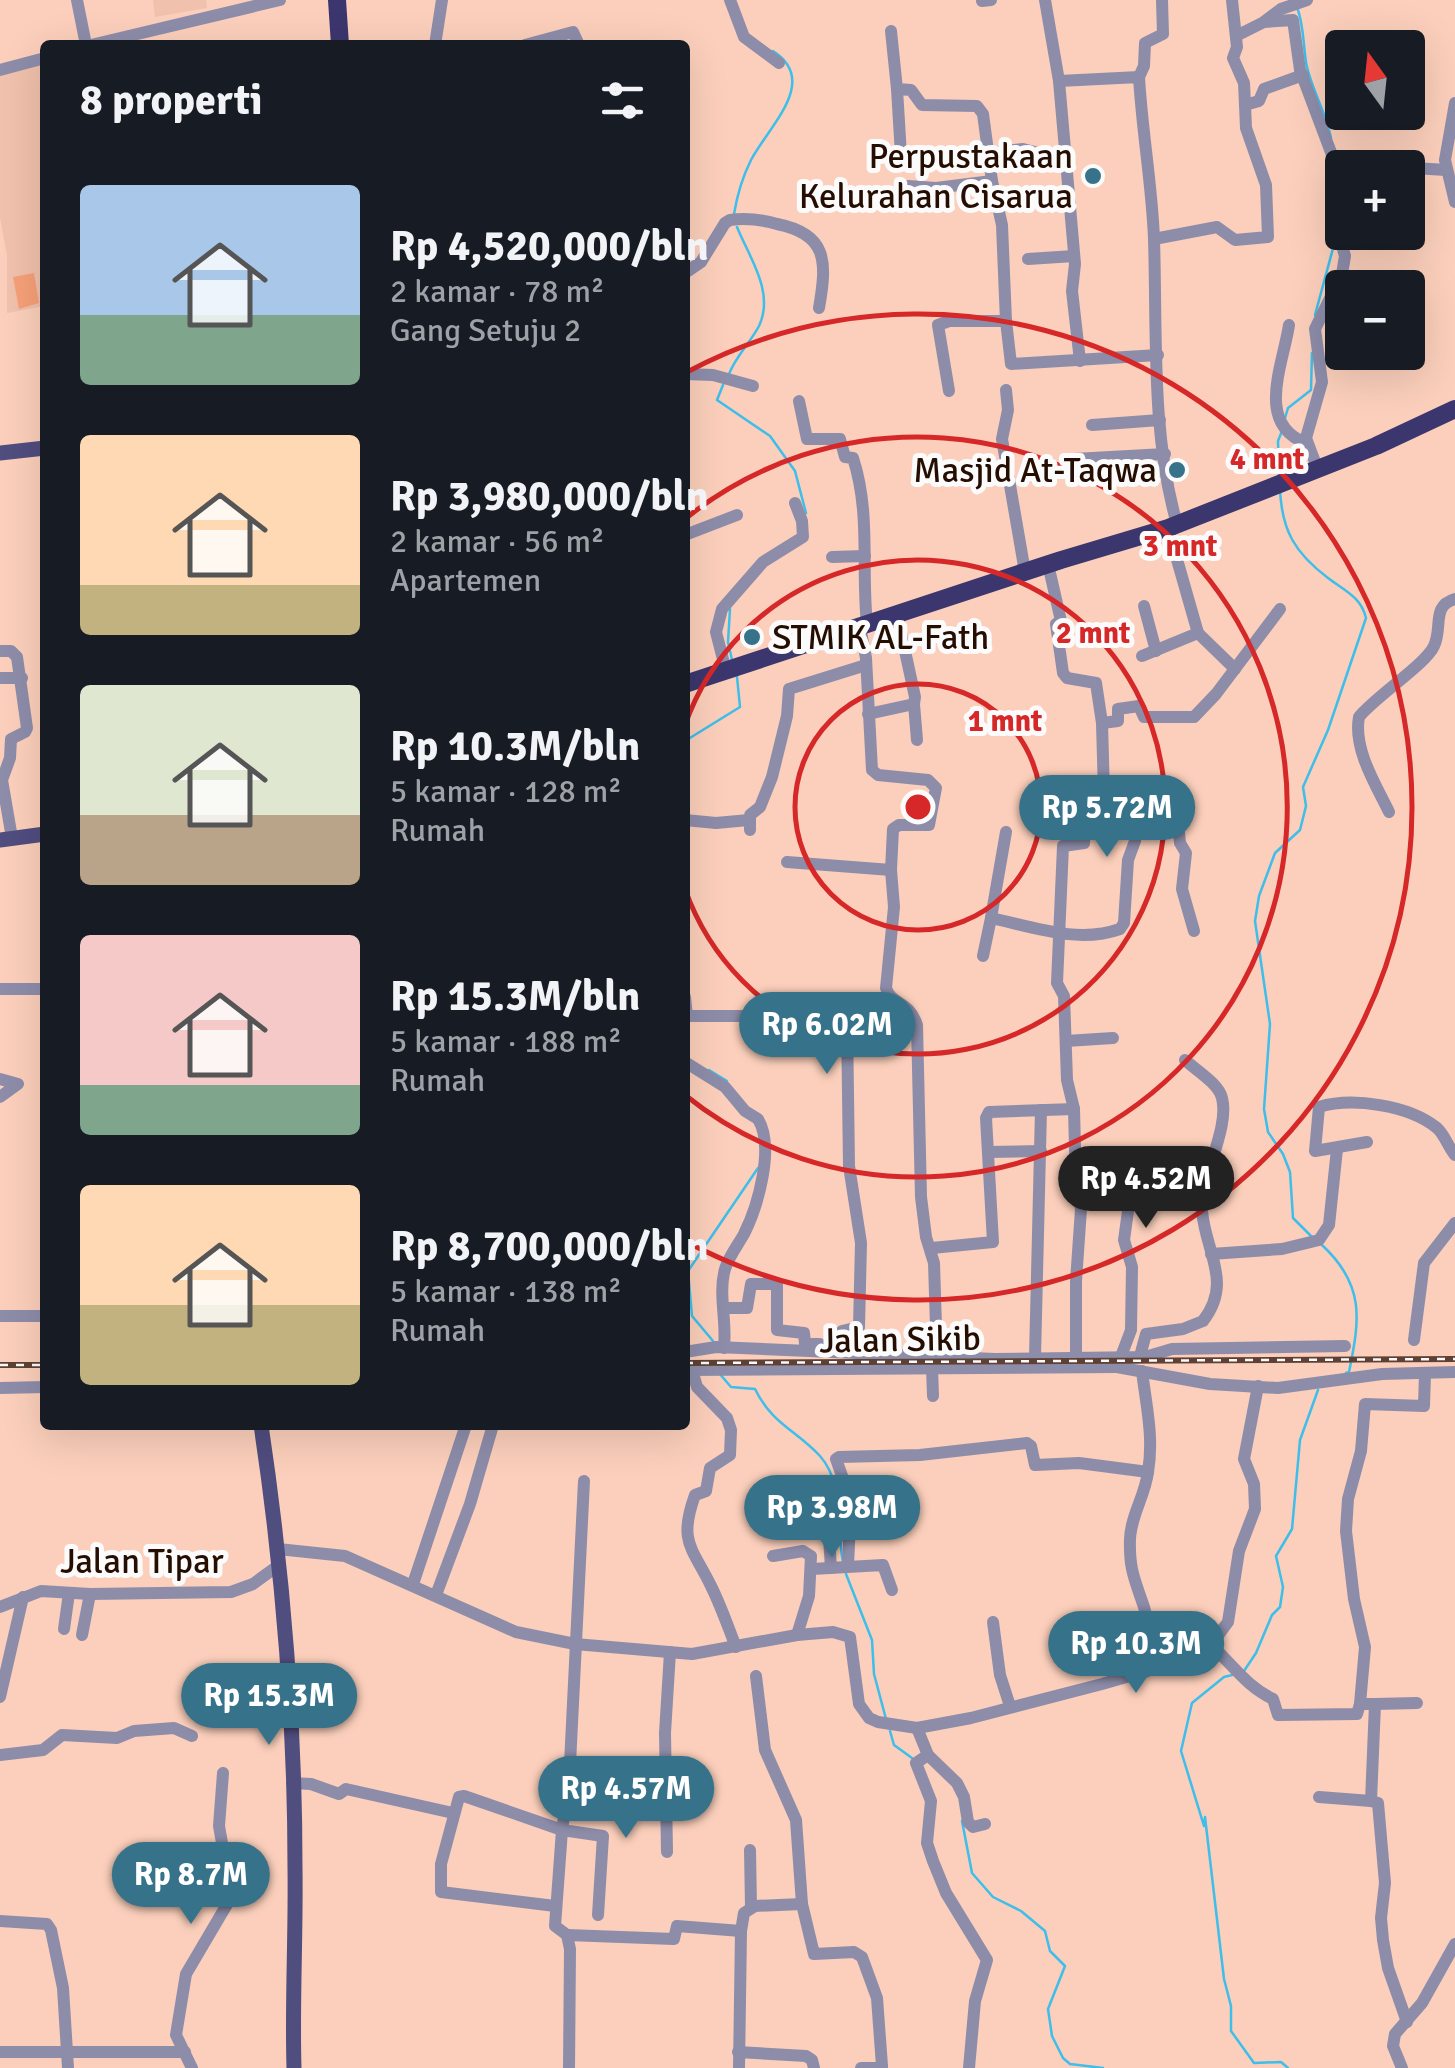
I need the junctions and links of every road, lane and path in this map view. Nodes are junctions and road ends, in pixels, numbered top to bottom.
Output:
1 (77, 0) edge
2 (280, 0) edge
3 (338, 0) edge
4 (442, 0) edge
5 (730, 0) edge
6 (991, 0) edge
7 (1046, 0) edge
8 (1162, 0) edge
9 (1232, 0) edge
10 (1307, 0) edge
11 (982, 1) edge
12 (1280, 4) edge
13 (1264, 22) junction
14 (891, 32) dead end
15 (1236, 36) junction
16 (87, 40) edge
17 (128, 40) edge
18 (340, 40) edge
19 (436, 40) edge
20 (543, 40) edge
21 (577, 40) edge
22 (40, 59) edge
23 (779, 63) dead end
24 (0, 70) edge
25 (1303, 74) junction
26 (1139, 77) junction
27 (1059, 81) junction
28 (897, 88) junction
29 (1455, 103) edge
30 (1245, 106) junction
31 (1331, 150) edge
32 (1064, 152) junction
33 (989, 153) junction
34 (901, 156) dead end
35 (1425, 168) edge
36 (1446, 170) junction
37 (992, 181) junction
38 (908, 186) dead end
39 (1455, 202) edge
40 (1154, 239) junction
41 (1343, 250) edge
42 (1074, 256) junction
43 (1028, 260) dead end
44 (690, 269) edge
45 (819, 308) dead end
46 (1006, 320) junction
47 (1290, 325) dead end
48 (1158, 355) junction
49 (1080, 361) junction
50 (690, 374) edge
51 (753, 386) dead end
52 (1006, 390) dead end
53 (949, 391) dead end
54 (799, 401) dead end
55 (1455, 409) edge
56 (1160, 420) junction
57 (1092, 425) dead end
58 (1306, 442) junction
59 (40, 449) edge
60 (0, 453) edge
61 (1164, 454) junction
62 (1074, 459) dead end
63 (1318, 470) junction
64 (796, 503) dead end
65 (737, 515) dead end
66 (1172, 526) junction
67 (690, 533) edge
68 (865, 556) junction
69 (832, 557) dead end
70 (1048, 564) junction
71 (1025, 572) junction
72 (1455, 599) edge
73 (1144, 606) dead end
74 (1280, 608) dead end
75 (898, 614) junction
76 (863, 625) junction
77 (1198, 633) junction
78 (1156, 650) junction
79 (0, 651) edge
80 (1142, 656) dead end
81 (866, 666) junction
82 (1235, 669) junction
83 (726, 671) junction
84 (0, 678) edge
85 (22, 678) junction
86 (690, 682) edge
87 (914, 704) junction
88 (868, 714) junction
89 (1102, 722) junction
90 (918, 740) dead end
91 (1104, 786) junction
92 (1, 788) edge
93 (1156, 796) junction
94 (1389, 812) dead end
95 (690, 820) edge
96 (1006, 832) dead end
97 (40, 835) edge
98 (6, 839) edge
99 (787, 862) dead end
100 (891, 870) junction
101 (991, 918) junction
102 (1194, 931) dead end
103 (1058, 934) junction
104 (983, 956) dead end
105 (0, 988) edge
106 (40, 990) edge
107 (690, 1023) edge
108 (1113, 1038) dead end
109 (1066, 1041) junction
110 (1185, 1060) dead end
111 (690, 1065) edge
112 (0, 1079) edge
113 (0, 1097) edge
114 (1074, 1109) junction
115 (1041, 1110) junction
116 (1367, 1142) dead end
117 (1337, 1149) junction
118 (1040, 1151) junction
119 (988, 1152) junction
120 (1455, 1155) edge
121 (1076, 1174) junction
122 (1455, 1223) edge
123 (932, 1248) junction
124 (1211, 1254) junction
125 (726, 1308) junction
126 (0, 1316) edge
127 (40, 1316) edge
128 (1414, 1340) dead end
129 (826, 1344) dead end
130 (1345, 1346) dead end
131 (714, 1348) junction
132 (690, 1351) edge
133 (840, 1351) junction
134 (1076, 1356) junction
135 (1035, 1358) junction
136 (1118, 1362) junction
137 (935, 1363) junction
138 (1141, 1364) junction
139 (690, 1370) edge
140 (1455, 1372) edge
141 (1426, 1373) junction
142 (690, 1374) edge
143 (1258, 1386) junction
144 (40, 1387) edge
145 (0, 1388) edge
146 (934, 1396) dead end
147 (262, 1430) edge
148 (464, 1430) edge
149 (492, 1430) edge
150 (1148, 1472) junction
151 (584, 1481) dead end
152 (820, 1489) dead end
153 (772, 1556) dead end
154 (279, 1557) junction
155 (841, 1567) junction
156 (812, 1569) junction
157 (413, 1584) junction
158 (892, 1590) dead end
159 (70, 1594) junction
160 (90, 1594) junction
161 (436, 1595) junction
162 (22, 1597) junction
163 (0, 1607) edge
164 (994, 1622) dead end
165 (64, 1629) dead end
166 (82, 1635) dead end
167 (797, 1635) junction
168 (575, 1644) junction
169 (1211, 1645) junction
170 (736, 1647) junction
171 (670, 1652) junction
172 (1153, 1669) junction
173 (756, 1676) dead end
174 (0, 1697) edge
175 (1417, 1703) dead end
176 (1368, 1704) junction
177 (1010, 1706) junction
178 (917, 1728) junction
179 (192, 1736) dead end
180 (0, 1755) edge
181 (923, 1758) junction
182 (224, 1773) dead end
183 (292, 1783) junction
184 (1320, 1797) dead end
185 (1371, 1800) junction
186 (453, 1813) junction
187 (985, 1824) dead end
188 (562, 1830) junction
189 (750, 1850) dead end
190 (667, 1852) dead end
191 (802, 1904) junction
192 (555, 1906) junction
193 (751, 1907) junction
194 (598, 1915) dead end
195 (0, 1921) edge
196 (741, 1930) junction
197 (567, 1935) junction
198 (1455, 1944) edge
199 (1406, 2022) junction
200 (0, 2052) edge
201 (185, 2052) junction
202 (738, 2052) junction
203 (69, 2061) edge
204 (882, 2067) edge
205 (192, 2068) edge
206 (294, 2068) edge
207 (569, 2068) edge
208 (740, 2068) edge
209 (814, 2068) edge
210 (862, 2068) edge
211 (969, 2068) edge
212 (1402, 2068) edge

1 - 16 street
2 - 17 street
3 - 18 highway
4 - 19 street
5 - 23 street
6 - 11 street
7 - 27 street
8 - 26 street
9 - 15 street
10 - 12 street
12 - 13 street
13 - 15 street
13 - 25 street
14 - 28 street
15 - 30 street
20 - 21 street
22 - 24 street
25 - 30 street
25 - 31 street
26 - 27 street
26 - 40 street
27 - 32 street
28 - 33 street
28 - 34 street
29 - 36 street
30 - 40 street
32 - 33 street
32 - 42 street
33 - 37 street
35 - 36 street
36 - 39 street
37 - 38 street
37 - 46 street
40 - 48 street
41 - 58 street
42 - 43 street
42 - 49 street
44 - 45 street
46 - 49 street
46 - 53 street
47 - 58 street
48 - 49 street
48 - 56 street
50 - 51 street
52 - 71 street
54 - 68 street
55 - 63 highway
56 - 57 street
56 - 61 street
58 - 63 street
59 - 60 main road
61 - 62 street
61 - 66 street
63 - 66 highway
64 - 83 street
65 - 67 street
66 - 70 highway
66 - 77 street
68 - 69 street
68 - 76 street
70 - 71 highway
70 - 89 street
71 - 75 highway
72 - 94 street
73 - 78 street
74 - 82 street
75 - 76 highway
75 - 87 street
76 - 81 street
76 - 83 highway
77 - 78 street
77 - 82 street
78 - 80 street
79 - 85 street
81 - 88 street
81 - 95 street
82 - 89 street
83 - 86 highway
84 - 85 street
85 - 92 street
87 - 88 street
87 - 90 street
88 - 100 street
89 - 91 street
91 - 93 street
91 - 103 street
92 - 98 street
93 - 102 street
93 - 103 street
96 - 101 street
97 - 98 main road
99 - 100 street
100 - 123 street
101 - 103 street
101 - 104 street
103 - 109 street
105 - 106 street
107 - 133 street
108 - 109 street
109 - 114 street
110 - 124 street
111 - 125 street
112 - 113 street
114 - 115 street
114 - 121 street
115 - 118 street
115 - 119 street
116 - 117 street
117 - 120 street
117 - 124 street
118 - 119 street
118 - 135 street
119 - 123 street
121 - 134 street
121 - 136 street
122 - 128 street
123 - 137 street
124 - 138 street
125 - 129 street
125 - 131 street
126 - 127 street
130 - 138 street
131 - 132 street
131 - 133 street
133 - 137 street
134 - 135 street
134 - 136 street
135 - 137 street
136 - 137 street, Jalan Sikib
136 - 138 street
137 - 139 street, Jalan Sikib
137 - 146 street
138 - 143 street
138 - 150 street
140 - 141 street
141 - 143 street
141 - 176 street
142 - 170 street
143 - 169 street
144 - 145 street
147 - 154 main road
148 - 157 street
149 - 161 street
150 - 155 street
150 - 172 street
151 - 168 street
152 - 155 street
153 - 156 street
154 - 157 street
154 - 160 street, Jalan Tipar
154 - 183 main road
155 - 156 street
155 - 158 street
156 - 167 street
157 - 161 street
159 - 160 street, Jalan Tipar
159 - 162 street, Jalan Tipar
159 - 165 street
160 - 166 street
161 - 168 street
162 - 163 street, Jalan Tipar
162 - 174 street
164 - 177 street
167 - 170 street
167 - 178 street
168 - 171 street
168 - 188 street
169 - 172 street
169 - 176 street
170 - 171 street
171 - 190 street
172 - 177 street
173 - 191 street
175 - 176 street
176 - 185 street
177 - 178 street
178 - 181 street
179 - 180 street
181 - 187 street
181 - 211 street
182 - 201 street
183 - 186 street
183 - 206 main road
184 - 185 street
185 - 199 street
186 - 188 street
186 - 192 street
188 - 192 street
188 - 194 street
189 - 193 street
191 - 193 street
191 - 204 street
192 - 197 street
193 - 196 street
195 - 203 street
196 - 197 street
196 - 202 street
197 - 207 street
198 - 199 street
199 - 212 street
200 - 203 street
201 - 203 street
201 - 205 street
202 - 208 street
202 - 209 street
204 - 210 street

